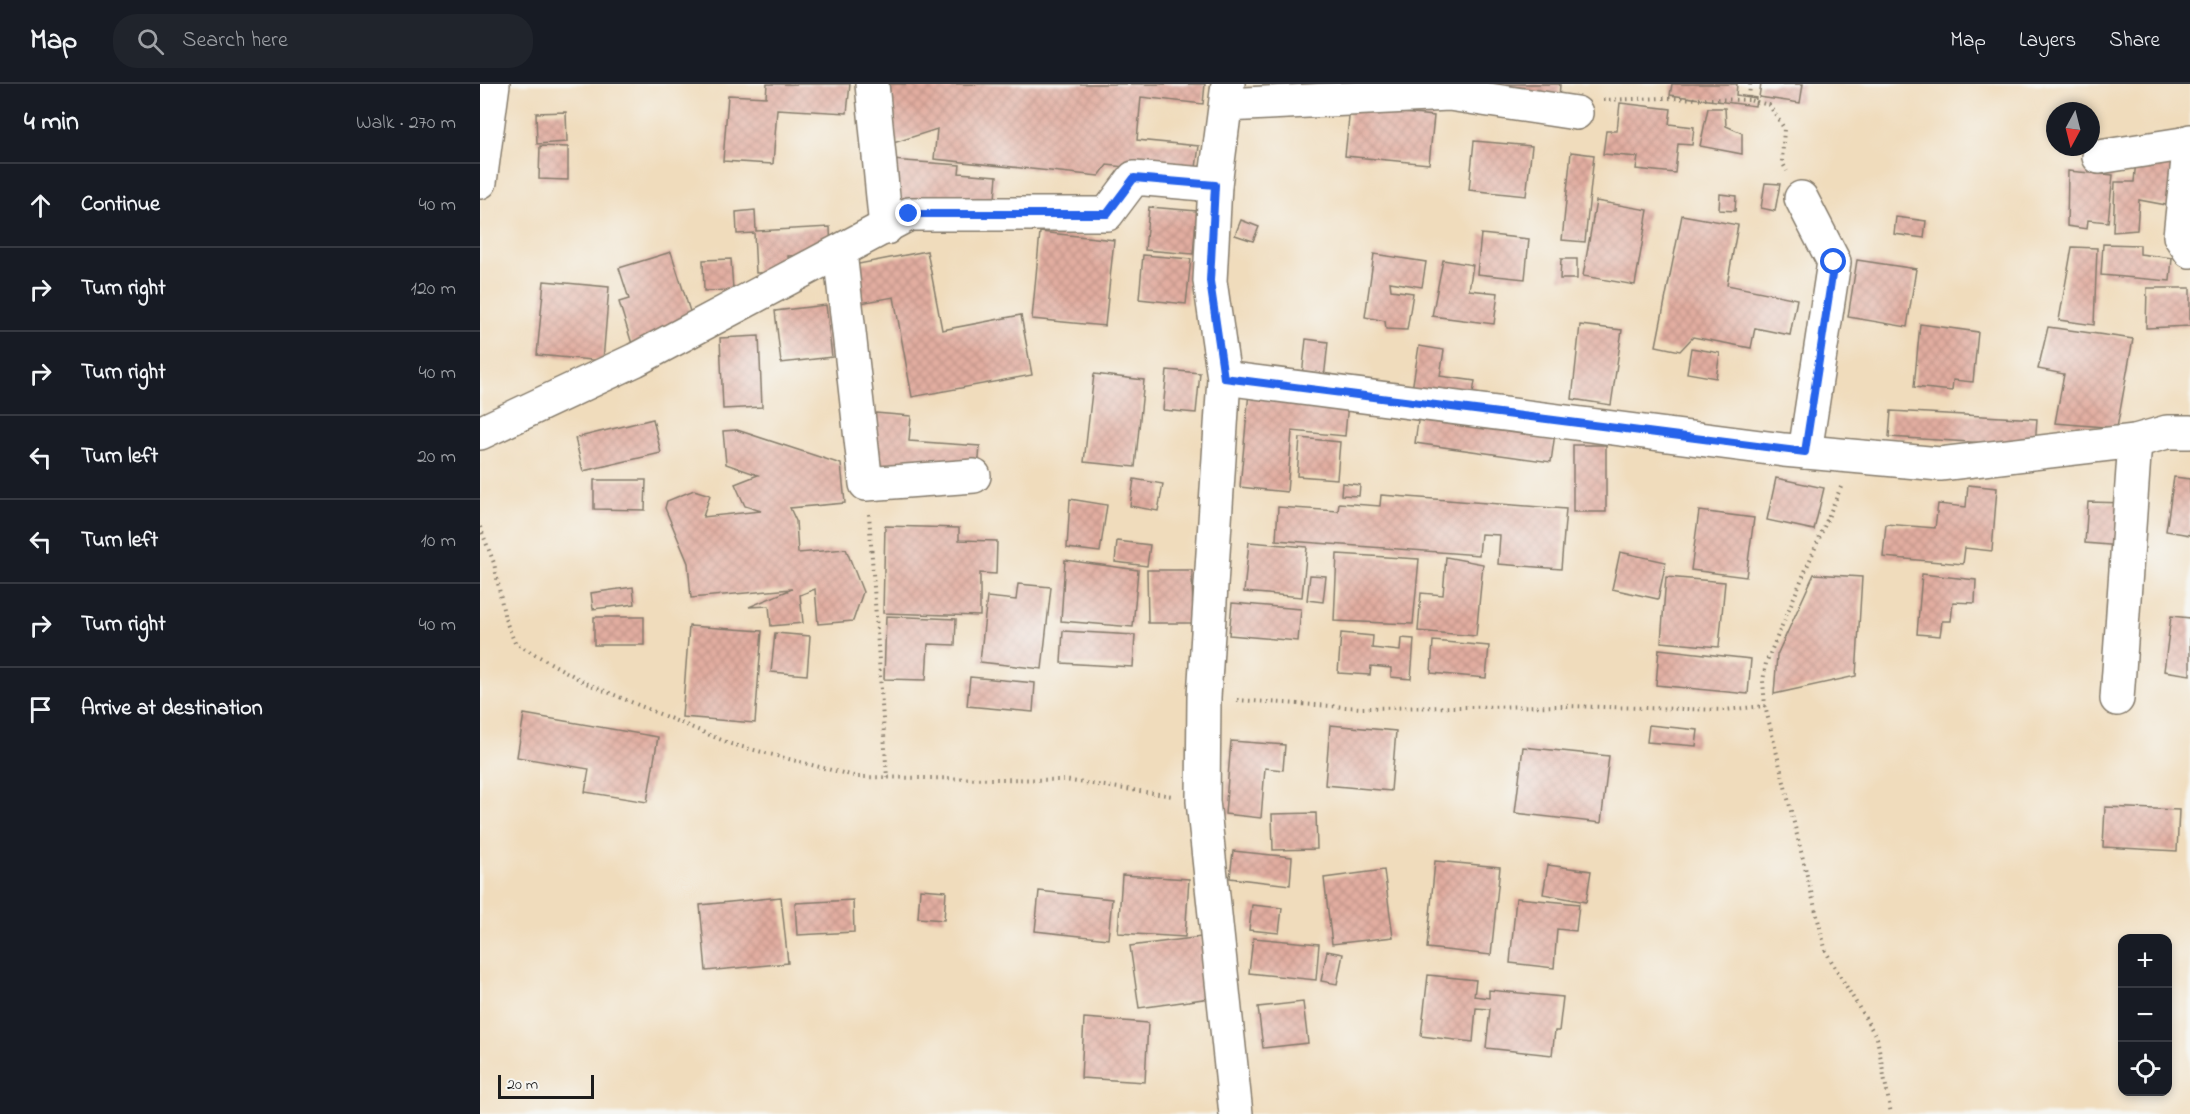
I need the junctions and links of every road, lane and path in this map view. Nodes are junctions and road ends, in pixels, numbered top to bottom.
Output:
1 (494, 84) edge
2 (872, 84) edge
3 (1750, 84) edge
4 (1420, 89) edge
5 (1227, 94) edge
6 (1749, 100) junction
7 (1576, 113) joint
8 (2189, 142) edge
9 (2099, 157) dead end
10 (480, 182) edge
11 (1215, 185) junction
12 (1801, 198) joint
13 (886, 228) junction
14 (2190, 251) edge
15 (840, 252) junction
16 (1224, 378) junction
17 (2190, 432) edge
18 (480, 433) edge
19 (2135, 441) junction
20 (1805, 452) junction
21 (1855, 456) junction
22 (974, 476) dead end
23 (866, 484) junction
24 (480, 527) edge
25 (1203, 698) junction
26 (2117, 699) dead end
27 (1765, 706) junction
28 (887, 778) junction
29 (1203, 801) junction
30 (1236, 1114) edge
31 (1891, 1114) edge

1 - 10 street
2 - 13 street
3 - 6 path
4 - 5 street
4 - 7 street
5 - 11 street
6 - 7 path
6 - 12 path
8 - 9 street
8 - 14 street
11 - 13 street
11 - 16 street
12 - 20 street
13 - 15 street
15 - 18 street
15 - 23 street
16 - 20 street
16 - 25 street
17 - 19 street
19 - 21 street
19 - 26 street
20 - 21 street
21 - 27 path
22 - 23 street
23 - 28 path
24 - 28 path
25 - 27 path
25 - 29 street
27 - 31 path
28 - 29 path
29 - 30 street

